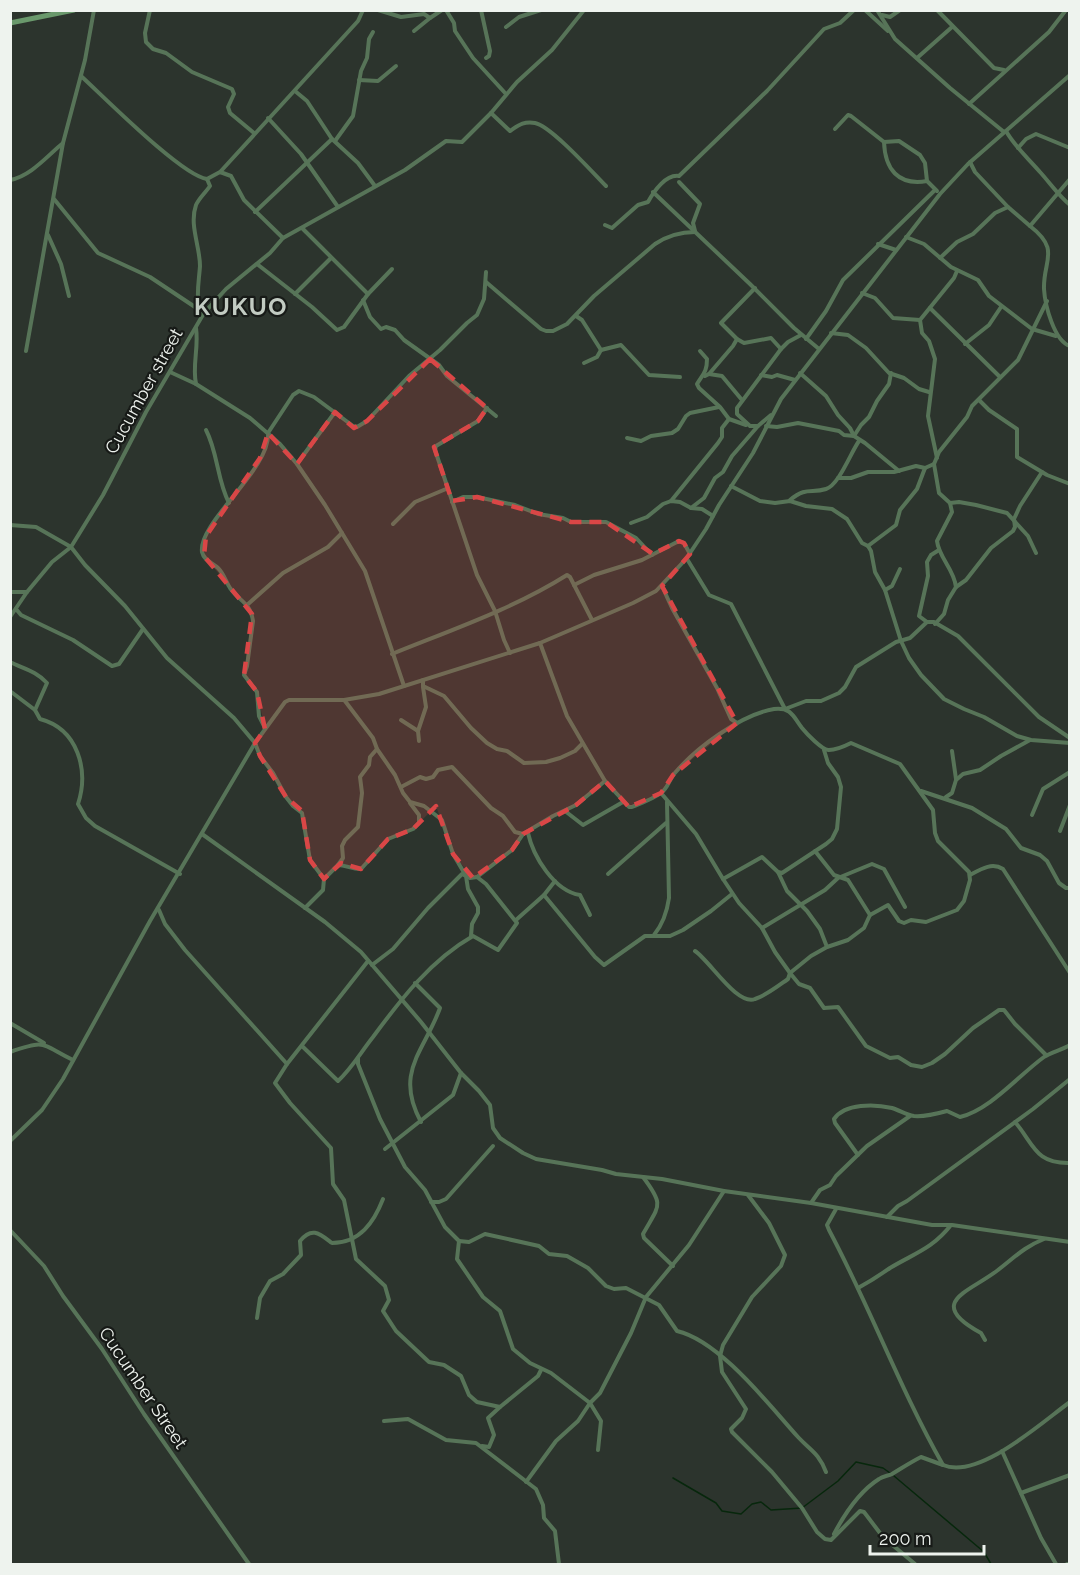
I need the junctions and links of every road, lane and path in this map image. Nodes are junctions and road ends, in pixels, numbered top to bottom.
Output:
1 (74, 10) edge
2 (94, 10) edge
3 (150, 10) edge
4 (363, 10) edge
5 (378, 10) edge
6 (444, 10) edge
7 (482, 10) edge
8 (541, 10) edge
9 (584, 10) edge
10 (854, 10) edge
11 (865, 10) edge
12 (877, 10) edge
13 (900, 10) edge
14 (937, 10) edge
15 (1066, 10) edge
16 (881, 14) junction
17 (430, 18) junction
18 (10, 23) edge
19 (506, 27) dead end
20 (952, 27) junction
21 (414, 31) dead end
22 (373, 32) dead end
23 (891, 33) junction
24 (486, 58) dead end
25 (917, 58) junction
26 (396, 66) dead end
27 (1005, 70) junction
28 (1070, 75) edge
29 (81, 76) junction
30 (359, 80) junction
31 (295, 91) junction
32 (506, 93) junction
33 (969, 104) junction
34 (491, 113) junction
35 (268, 118) junction
36 (835, 129) dead end
37 (1005, 132) junction
38 (254, 133) junction
39 (334, 140) junction
40 (884, 142) junction
41 (63, 143) junction
42 (1018, 148) junction
43 (1070, 148) edge
44 (307, 162) junction
45 (970, 162) junction
46 (220, 172) junction
47 (207, 179) junction
48 (1070, 179) edge
49 (10, 180) edge
50 (927, 181) junction
51 (679, 182) dead end
52 (375, 186) junction
53 (606, 186) dead end
54 (935, 190) junction
55 (653, 192) junction
56 (1056, 193) junction
57 (940, 194) junction
58 (54, 198) junction
59 (1070, 205) edge
60 (338, 207) junction
61 (1008, 207) junction
62 (255, 212) junction
63 (605, 225) dead end
64 (1030, 226) junction
65 (302, 228) junction
66 (695, 232) junction
67 (47, 233) junction
68 (906, 237) junction
69 (283, 238) junction
70 (878, 244) junction
71 (896, 250) junction
72 (331, 258) junction
73 (940, 258) junction
74 (257, 264) junction
75 (392, 269) dead end
76 (957, 271) junction
77 (486, 272) dead end
78 (486, 282) junction
79 (755, 288) junction
80 (862, 293) junction
81 (295, 294) junction
82 (368, 294) junction
83 (69, 296) dead end
84 (363, 300) junction
85 (1047, 301) junction
86 (1001, 307) junction
87 (930, 308) junction
88 (199, 309) junction
89 (582, 309) junction
90 (204, 313) junction
91 (576, 316) junction
92 (582, 320) junction
93 (920, 320) junction
94 (195, 327) junction
95 (1034, 330) junction
96 (831, 333) junction
97 (801, 335) junction
98 (1056, 336) junction
99 (736, 339) junction
100 (806, 339) junction
101 (965, 344) junction
102 (1070, 346) edge
103 (781, 349) junction
104 (819, 349) junction
105 (601, 350) junction
106 (27, 351) dead end
107 (700, 351) dead end
108 (430, 359) junction
109 (584, 363) dead end
110 (170, 372) junction
111 (800, 373) junction
112 (891, 373) junction
113 (706, 375) junction
114 (760, 375) junction
115 (680, 377) dead end
116 (1000, 377) junction
117 (795, 380) junction
118 (195, 384) junction
119 (929, 392) junction
120 (742, 400) junction
121 (979, 400) junction
122 (720, 407) junction
123 (487, 408) junction
124 (335, 412) junction
125 (774, 413) junction
126 (496, 416) dead end
127 (729, 419) junction
128 (750, 426) junction
129 (758, 426) junction
130 (766, 426) junction
131 (206, 430) dead end
132 (268, 433) junction
133 (854, 436) junction
134 (627, 438) dead end
135 (859, 441) junction
136 (938, 459) junction
137 (297, 464) junction
138 (934, 464) junction
139 (925, 468) junction
140 (899, 471) junction
141 (1042, 472) junction
142 (838, 478) junction
143 (1069, 483) edge
144 (731, 486) junction
145 (446, 489) junction
146 (452, 501) junction
147 (671, 501) junction
148 (790, 501) junction
149 (229, 503) junction
150 (950, 503) junction
151 (691, 508) junction
152 (712, 516) junction
153 (1014, 519) junction
154 (631, 523) dead end
155 (393, 524) dead end
156 (10, 525) edge
157 (342, 533) junction
158 (868, 546) junction
159 (71, 547) junction
160 (939, 550) junction
161 (1036, 553) dead end
162 (690, 554) junction
163 (652, 555) junction
164 (686, 559) junction
165 (900, 569) dead end
166 (574, 585) junction
167 (662, 586) junction
168 (956, 587) junction
169 (885, 590) junction
170 (10, 592) edge
171 (27, 592) junction
172 (247, 605) junction
173 (16, 609) junction
174 (495, 611) junction
175 (10, 617) edge
176 (592, 620) junction
177 (927, 622) junction
178 (935, 624) junction
179 (143, 630) junction
180 (901, 641) junction
181 (540, 643) junction
182 (510, 653) junction
183 (392, 654) junction
184 (10, 662) edge
185 (423, 680) junction
186 (404, 686) junction
187 (423, 686) junction
188 (10, 691) edge
189 (344, 700) junction
190 (785, 709) junction
191 (35, 710) junction
192 (401, 720) dead end
193 (737, 723) junction
194 (265, 729) junction
195 (418, 731) junction
196 (1070, 738) edge
197 (1031, 740) junction
198 (419, 741) dead end
199 (255, 743) junction
200 (1070, 743) edge
201 (582, 744) junction
202 (377, 749) junction
203 (824, 750) junction
204 (952, 751) dead end
205 (1070, 772) edge
206 (956, 780) junction
207 (605, 781) junction
208 (401, 787) junction
209 (920, 791) junction
210 (661, 793) junction
211 (946, 798) junction
212 (667, 801) junction
213 (410, 802) junction
214 (623, 802) junction
215 (1070, 805) edge
216 (564, 811) junction
217 (1032, 815) dead end
218 (667, 822) junction
219 (1060, 831) dead end
220 (202, 834) junction
221 (525, 834) junction
222 (815, 851) junction
223 (338, 865) junction
224 (778, 872) junction
225 (180, 874) junction
226 (608, 874) dead end
227 (970, 874) junction
228 (466, 876) junction
229 (477, 878) junction
230 (838, 878) junction
231 (324, 879) junction
232 (723, 879) junction
233 (555, 881) junction
234 (1070, 888) edge
235 (732, 894) junction
236 (544, 895) junction
237 (800, 903) junction
238 (905, 906) dead end
239 (305, 908) junction
240 (159, 909) junction
241 (590, 915) dead end
242 (870, 915) junction
243 (516, 920) junction
244 (762, 928) junction
245 (653, 935) junction
246 (471, 937) junction
247 (827, 947) junction
248 (695, 951) dead end
249 (368, 961) junction
250 (372, 966) junction
251 (790, 973) junction
252 (1070, 973) edge
253 (415, 983) junction
254 (402, 1000) junction
255 (10, 1023) edge
256 (429, 1032) junction
257 (47, 1045) junction
258 (1070, 1045) edge
259 (302, 1046) junction
260 (10, 1052) edge
261 (1046, 1055) junction
262 (358, 1058) junction
263 (73, 1060) junction
264 (287, 1064) junction
265 (461, 1073) junction
266 (1070, 1079) edge
267 (911, 1116) junction
268 (421, 1122) junction
269 (1015, 1122) junction
270 (10, 1141) edge
271 (393, 1143) junction
272 (492, 1146) dead end
273 (385, 1149) dead end
274 (858, 1155) junction
275 (1070, 1162) edge
276 (643, 1176) junction
277 (724, 1191) junction
278 (747, 1195) junction
279 (383, 1199) dead end
280 (431, 1202) junction
281 (811, 1203) junction
282 (836, 1209) junction
283 (887, 1217) junction
284 (952, 1225) junction
285 (10, 1230) edge
286 (352, 1239) junction
287 (1045, 1239) junction
288 (459, 1241) junction
289 (1070, 1242) edge
290 (673, 1266) junction
291 (858, 1288) junction
292 (646, 1298) junction
293 (257, 1318) dead end
294 (984, 1340) dead end
295 (720, 1356) junction
296 (541, 1370) junction
297 (590, 1402) junction
298 (1070, 1402) edge
299 (500, 1407) junction
300 (384, 1421) dead end
301 (482, 1446) junction
302 (598, 1450) dead end
303 (1002, 1451) junction
304 (944, 1465) junction
305 (826, 1472) dead end
306 (1070, 1474) edge
307 (526, 1482) junction
308 (1021, 1493) junction
309 (831, 1540) junction
310 (249, 1564) edge
311 (560, 1564) edge
312 (915, 1564) edge
313 (1056, 1564) edge

1 - 18 main road
2 - 29 street
3 - 38 street
4 - 31 street
5 - 17 street
6 - 17 street
6 - 32 street
7 - 24 street
8 - 19 street
9 - 32 street, Cucumber street
10 - 55 street
11 - 23 street
12 - 16 street
13 - 16 street
14 - 20 street
15 - 27 street
16 - 23 street
17 - 21 street
20 - 25 street
20 - 27 street
22 - 30 street
23 - 25 street
25 - 33 street
26 - 30 street
27 - 33 street
28 - 37 street
29 - 41 street
29 - 47 street
30 - 39 street
31 - 35 street
31 - 39 street
32 - 34 street, Cucumber street
33 - 37 street
34 - 52 street, Cucumber street
34 - 53 street
35 - 38 street
35 - 44 street
36 - 40 street
37 - 42 street
37 - 45 street
38 - 46 street
39 - 44 street
39 - 52 street
40 - 50 street
40 - 50 street
41 - 49 street
41 - 58 street
42 - 43 street
42 - 56 street
44 - 60 street
44 - 62 street
45 - 57 street
45 - 61 street
46 - 47 street
46 - 62 street
47 - 88 street
48 - 56 street
50 - 54 street
51 - 66 street
52 - 60 street, Cucumber street
54 - 57 street
54 - 70 street
55 - 63 street
55 - 66 street
56 - 59 street
56 - 64 street
57 - 68 street
58 - 67 street
58 - 88 street
60 - 65 street, Cucumber street
61 - 64 street
61 - 73 street
62 - 69 street
64 - 85 street
65 - 69 street, Cucumber street
65 - 72 street
66 - 79 street
66 - 89 street
67 - 83 street
67 - 106 street
68 - 71 street
68 - 73 street
69 - 74 street, Cucumber street
70 - 71 street
70 - 100 street
71 - 80 street
72 - 81 street
72 - 82 street
73 - 76 street
74 - 81 street
74 - 90 street, Cucumber street
75 - 82 street
76 - 86 street
76 - 87 street
77 - 78 street
78 - 91 street
78 - 108 street
79 - 97 street
79 - 99 street
80 - 93 street
80 - 96 street
81 - 84 street
82 - 84 street
84 - 108 street
85 - 95 street
85 - 98 street
86 - 95 street
86 - 101 street
87 - 93 street
87 - 101 street
88 - 90 street
89 - 91 street
89 - 92 street
90 - 94 street, Cucumber street
91 - 92 street
92 - 105 street
93 - 119 street
94 - 110 street, Cucumber street
94 - 118 street
95 - 98 street
95 - 116 street
96 - 104 street
96 - 112 street
97 - 100 street
97 - 103 street
98 - 102 street
99 - 103 street
99 - 113 street
100 - 104 street
101 - 116 street
103 - 114 street
104 - 111 street
105 - 109 street
105 - 115 street
107 - 113 street
108 - 123 street
108 - 124 street
110 - 118 street
110 - 159 street, Cucumber street
111 - 117 street
111 - 133 street
112 - 119 street
112 - 133 street
113 - 120 street
113 - 122 street
114 - 117 street
114 - 120 street
116 - 121 street
117 - 125 street
118 - 132 street
119 - 136 street
120 - 128 street
121 - 136 street
121 - 141 street
122 - 127 street
122 - 134 street
123 - 126 street
123 - 145 street
124 - 132 street
124 - 137 street
125 - 129 street
125 - 130 street
127 - 128 street
127 - 147 street
128 - 129 street
129 - 151 street
130 - 133 street
130 - 144 street
131 - 149 street
132 - 137 street
132 - 149 street
133 - 135 street
135 - 140 street
135 - 142 street
136 - 138 street
137 - 157 street
138 - 139 street
138 - 150 street
139 - 140 street
139 - 158 street
140 - 142 street
141 - 143 street
141 - 153 street
142 - 148 street
144 - 148 street
144 - 152 street
145 - 146 street
145 - 155 street
146 - 163 street
146 - 174 street
147 - 151 street
147 - 154 street
148 - 158 street
149 - 172 street
150 - 153 street
150 - 160 street
151 - 152 street
152 - 162 street
153 - 161 street
153 - 168 street
156 - 159 street
157 - 172 street
157 - 183 street
158 - 169 street
159 - 171 street, Cucumber street
159 - 179 street
160 - 168 street
160 - 177 street
162 - 163 street
162 - 164 street
163 - 166 street
164 - 167 street
164 - 190 street
165 - 169 street
166 - 174 street
166 - 176 street
167 - 176 street
167 - 193 street
168 - 178 street
169 - 180 street
170 - 171 street
171 - 173 street, Cucumber street
172 - 194 street
173 - 175 street, Cucumber street
173 - 179 street
174 - 182 street
174 - 183 street
176 - 181 street
177 - 178 street
177 - 180 street
178 - 196 street
179 - 199 street
180 - 190 street
180 - 197 street
181 - 182 street
181 - 201 street
182 - 185 street
183 - 186 street
184 - 191 street
185 - 186 street
185 - 187 street
186 - 189 street
187 - 195 street
187 - 201 street
188 - 191 street
189 - 194 street
189 - 202 street
190 - 193 street
190 - 203 street
191 - 225 street
192 - 195 street
193 - 210 street
194 - 199 street
195 - 198 street
197 - 200 street
197 - 206 street
199 - 220 street
199 - 231 street
201 - 207 street
202 - 208 street
202 - 223 street
203 - 209 street
203 - 222 street
204 - 206 street
205 - 217 street
206 - 211 street
207 - 214 street
207 - 216 street
208 - 213 street
208 - 221 street
209 - 211 street
209 - 227 street
210 - 212 street
210 - 214 street
211 - 234 street
212 - 218 street
212 - 232 street
213 - 223 street
213 - 228 street
214 - 216 street
215 - 219 street
216 - 221 street
218 - 226 street
218 - 245 street
220 - 225 street
220 - 239 street
221 - 229 street
221 - 233 street
222 - 224 street
222 - 230 street
223 - 231 street
224 - 232 street
224 - 237 street
225 - 240 street
227 - 242 street
227 - 252 street
228 - 229 street
228 - 246 street
228 - 250 street
229 - 243 street
230 - 237 street
230 - 238 street
230 - 242 street
231 - 239 street
232 - 235 street
233 - 236 street
233 - 241 street
235 - 244 street
235 - 245 street
236 - 243 street
236 - 245 street
237 - 244 street
237 - 247 street
239 - 249 street
240 - 263 street
240 - 264 street
242 - 247 street
243 - 246 street
244 - 251 street
246 - 253 street
247 - 251 street
248 - 251 street
249 - 250 street
249 - 259 street
250 - 254 street
251 - 261 street
253 - 254 street
253 - 256 street
254 - 256 street
254 - 262 street
255 - 257 street
256 - 265 street
256 - 268 street
257 - 260 street
257 - 263 street
258 - 261 street
259 - 262 street
259 - 264 street
261 - 267 street
262 - 271 street
263 - 270 street
264 - 286 street
265 - 268 street
265 - 276 street
266 - 269 street
267 - 274 street
267 - 274 street
268 - 271 street
269 - 275 street
269 - 283 street
271 - 273 street
271 - 280 street
272 - 280 street
274 - 281 street
276 - 277 street
276 - 290 street
277 - 278 street
277 - 290 street
278 - 281 street
278 - 295 street
279 - 286 street
280 - 288 street
281 - 282 street
282 - 283 street
282 - 291 street
283 - 284 street
284 - 287 street
284 - 291 street
285 - 310 street, Cucumber Street
286 - 293 street
286 - 299 street
287 - 289 street
287 - 294 street
288 - 292 street
288 - 296 street
290 - 292 street
291 - 304 street
292 - 295 street
292 - 297 street
295 - 305 street
295 - 309 street
296 - 297 street
296 - 299 street
297 - 302 street
297 - 307 street
298 - 303 street
299 - 301 street
300 - 301 street
301 - 307 street
303 - 304 street
303 - 308 street
304 - 309 street
306 - 308 street
307 - 311 street
308 - 313 street
309 - 312 street

